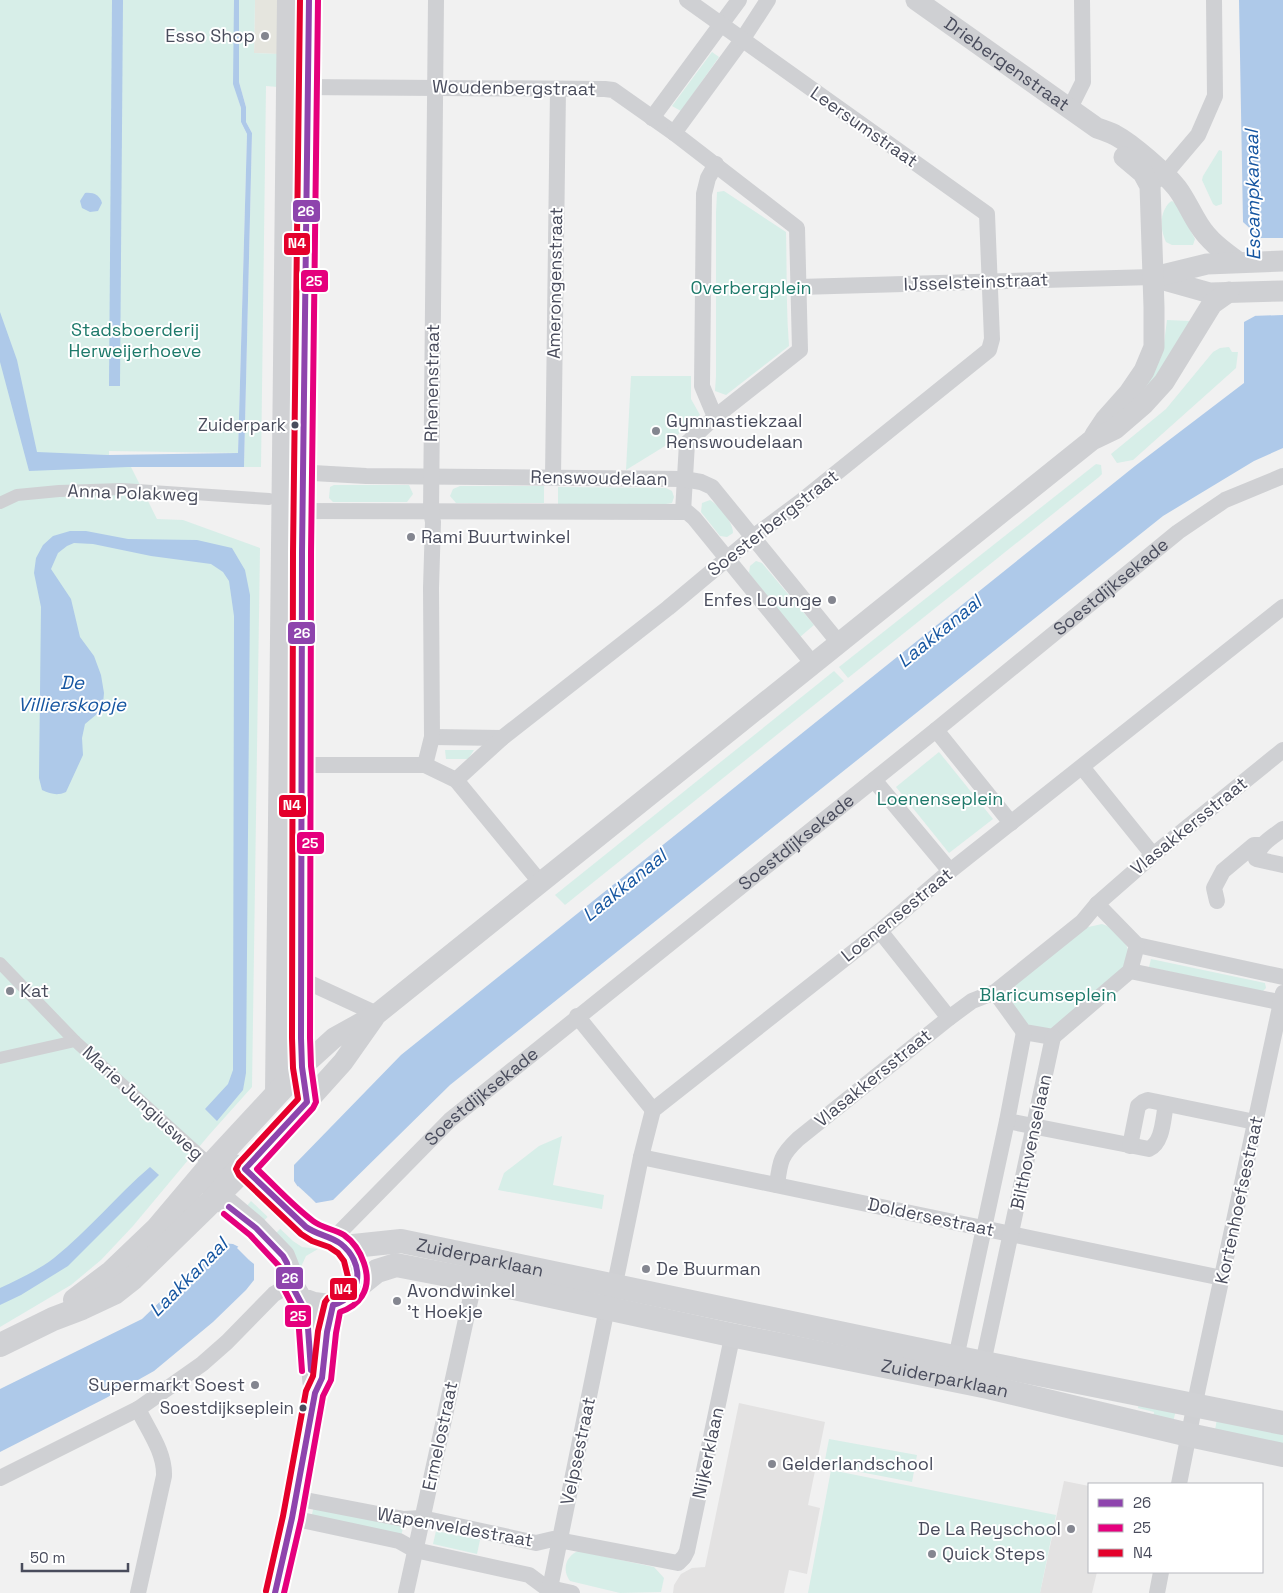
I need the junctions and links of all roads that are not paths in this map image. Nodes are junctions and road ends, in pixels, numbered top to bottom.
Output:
1 (289, 0) edge
2 (309, 0) edge
3 (436, 0) edge
4 (686, 0) edge
5 (739, 0) edge
6 (768, 0) edge
7 (916, 0) edge
8 (1082, 0) edge
9 (1214, 0) edge
10 (721, 25) junction
11 (742, 40) junction
12 (298, 87) junction
13 (435, 87) junction
14 (558, 90) junction
15 (1070, 108) junction
16 (652, 118) junction
17 (674, 133) junction
18 (716, 164) junction
19 (1157, 180) junction
20 (1283, 261) edge
21 (1242, 262) junction
22 (1153, 277) junction
23 (989, 281) junction
24 (799, 287) junction
25 (1283, 291) edge
26 (1238, 292) junction
27 (715, 417) junction
28 (1092, 440) junction
29 (294, 472) junction
30 (432, 476) junction
31 (1283, 476) edge
32 (553, 477) junction
33 (684, 480) junction
34 (0, 503) edge
35 (285, 507) junction
36 (431, 512) junction
37 (683, 512) junction
38 (753, 537) junction
39 (728, 559) junction
40 (1283, 607) edge
41 (839, 644) junction
42 (813, 664) junction
43 (936, 730) junction
44 (432, 737) junction
45 (502, 738) junction
46 (1283, 750) edge
47 (291, 765) junction
48 (424, 765) junction
49 (1082, 767) junction
50 (456, 780) junction
51 (874, 780) junction
52 (1011, 823) junction
53 (1283, 829) edge
54 (1262, 845) junction
55 (1153, 855) junction
56 (1283, 865) edge
57 (950, 871) junction
58 (540, 882) junction
59 (1217, 901) dead end
60 (1097, 904) junction
61 (880, 931) junction
62 (1137, 945) junction
63 (0, 963) edge
64 (1130, 971) junction
65 (1283, 977) edge
66 (301, 979) junction
67 (995, 992) junction
68 (1282, 1000) edge
69 (377, 1014) junction
70 (578, 1016) junction
71 (949, 1018) junction
72 (1024, 1032) junction
73 (1053, 1037) junction
74 (75, 1041) junction
75 (0, 1058) edge
76 (302, 1067) junction
77 (277, 1093) junction
78 (307, 1102) junction
79 (1166, 1104) junction
80 (653, 1110) junction
81 (1007, 1121) junction
82 (1255, 1122) junction
83 (1034, 1126) junction
84 (1130, 1146) junction
85 (640, 1157) junction
86 (211, 1166) junction
87 (245, 1169) junction
88 (777, 1185) junction
89 (217, 1195) junction
90 (984, 1228) junction
91 (1012, 1234) junction
92 (333, 1240) junction
93 (1222, 1278) junction
94 (293, 1285) junction
95 (472, 1286) junction
96 (357, 1287) junction
97 (334, 1305) junction
98 (608, 1305) junction
99 (53, 1318) junction
100 (730, 1341) junction
101 (0, 1345) edge
102 (956, 1358) junction
103 (983, 1363) junction
104 (315, 1393) junction
105 (1196, 1397) junction
106 (138, 1409) junction
107 (1283, 1423) edge
108 (1188, 1443) junction
109 (1283, 1455) edge
110 (0, 1478) edge
111 (1180, 1483) edge
112 (293, 1508) junction
113 (422, 1518) junction
114 (560, 1540) junction
115 (415, 1550) junction
116 (674, 1563) joint
117 (1162, 1573) edge
118 (549, 1591) edge
119 (138, 1593) edge
120 (275, 1593) edge
121 (406, 1593) edge
122 (572, 1593) edge
123 (1157, 1593) edge

1 - 12 main road
2 - 12 main road
3 - 13 street, Rhenenstraat
4 - 10 street, Leersumstraat
5 - 10 street
6 - 11 street
7 - 15 street, Driebergenstraat
8 - 15 street
9 - 19 street
10 - 11 street, Leersumstraat
10 - 16 street
11 - 17 street
11 - 23 street, Leersumstraat
12 - 13 street, Woudenbergstraat
12 - 29 main road
13 - 14 street, Woudenbergstraat
13 - 30 street, Rhenenstraat
14 - 16 street, Woudenbergstraat
14 - 32 street, Amerongenstraat
15 - 19 street, Driebergenstraat
16 - 17 street, Woudenbergstraat
17 - 18 street, Woudenbergstraat
18 - 24 street, Woudenbergstraat
18 - 27 street
19 - 21 street, Driebergenstraat
19 - 22 street
20 - 21 street
21 - 22 street
22 - 23 street, IJsselsteinstraat
22 - 26 street
22 - 28 street
23 - 24 street, IJsselsteinstraat
23 - 38 street, Soesterbergstraat
24 - 27 street, Woudenbergstraat
25 - 26 street
26 - 28 street
27 - 33 street, Woudenbergstraat
28 - 41 street
29 - 30 street, Renswoudelaan
29 - 35 main road
30 - 32 street, Renswoudelaan
30 - 36 street, Rhenenstraat
31 - 43 street, Soestdijksekade
32 - 33 street, Renswoudelaan
33 - 37 street, Woudenbergstraat
33 - 38 street, Renswoudelaan
34 - 35 street, Anna Polakweg
35 - 36 street, Renswoudelaan
35 - 47 main road
36 - 37 street, Renswoudelaan
36 - 44 street, Rhenenstraat
37 - 39 street
38 - 39 street, Soesterbergstraat
38 - 41 street, Renswoudelaan
39 - 42 street
39 - 45 street, Soesterbergstraat
40 - 49 street, Loenensestraat
41 - 42 street
42 - 58 street
43 - 51 street, Soestdijksekade
43 - 52 street
44 - 45 street
44 - 48 street, Rhenenstraat
45 - 50 street, Soesterbergstraat
46 - 55 street, Vlasakkersstraat
47 - 48 street
47 - 66 main road
47 - 77 main road
48 - 50 street
49 - 52 street, Loenensestraat
49 - 55 street
50 - 58 street
51 - 57 street
51 - 70 street, Soestdijksekade
52 - 57 street, Loenensestraat
53 - 54 street
54 - 56 street
54 - 59 street
55 - 60 street, Vlasakkersstraat
57 - 61 street, Loenensestraat
58 - 69 street
60 - 62 street
60 - 67 street
61 - 71 street
61 - 80 street, Loenensestraat
62 - 64 street
62 - 65 street
63 - 74 street, Marie Jungiusweg
64 - 68 street
64 - 73 street
66 - 69 street
66 - 76 main road
67 - 71 street, Vlasakkersstraat
67 - 72 street
68 - 82 street, Kortenhoefsestraat
69 - 76 street
69 - 78 street
70 - 80 street
70 - 92 street, Soestdijksekade
71 - 88 street, Vlasakkersstraat
72 - 73 street
72 - 81 street, Bilthovenselaan
73 - 83 street, Bilthovenselaan
74 - 75 street, Marie Jungiusweg
74 - 86 street, Marie Jungiusweg
76 - 77 main road
76 - 78 main road
77 - 86 main road
78 - 87 main road
79 - 82 street
79 - 84 street
79 - 84 street
80 - 85 street
81 - 83 street
81 - 90 street, Bilthovenselaan
82 - 93 street, Kortenhoefsestraat
83 - 84 street
83 - 91 street, Bilthovenselaan
85 - 88 street, Doldersestraat
85 - 98 street
86 - 87 main road
86 - 89 main road
86 - 99 main road
87 - 89 main road
87 - 92 main road
88 - 90 street, Doldersestraat
89 - 94 main road
89 - 99 main road
90 - 91 street, Doldersestraat
90 - 102 street, Bilthovenselaan
91 - 93 street, Doldersestraat
91 - 103 street, Bilthovenselaan
92 - 96 main road
92 - 98 main road, Zuiderparklaan
93 - 105 street, Kortenhoefsestraat
94 - 97 main road
94 - 104 street
94 - 106 street
95 - 96 main road, Zuiderparklaan
95 - 98 main road, Zuiderparklaan
95 - 113 street, Ermelostraat
96 - 97 main road
97 - 104 street
98 - 100 main road, Zuiderparklaan
98 - 102 main road, Zuiderparklaan
98 - 114 street, Velpsestraat
99 - 101 main road
100 - 108 main road, Zuiderparklaan
100 - 116 street, Nijkerklaan
102 - 103 main road, Zuiderparklaan
103 - 105 main road, Zuiderparklaan
104 - 112 street
105 - 107 main road, Zuiderparklaan
105 - 108 street, Kortenhoefsestraat
106 - 110 street
106 - 119 street
108 - 109 main road, Zuiderparklaan
108 - 111 street, Kortenhoefsestraat
112 - 113 street, Wapenveldestraat
112 - 115 street, Wapenveldestraat
112 - 120 street
113 - 114 street, Wapenveldestraat
113 - 115 street, Ermelostraat
114 - 116 street, Wapenveldestraat
114 - 118 street, Velpsestraat
115 - 118 street, Wapenveldestraat
115 - 121 street, Ermelostraat
117 - 123 street
118 - 122 street, Wapenveldestraat

